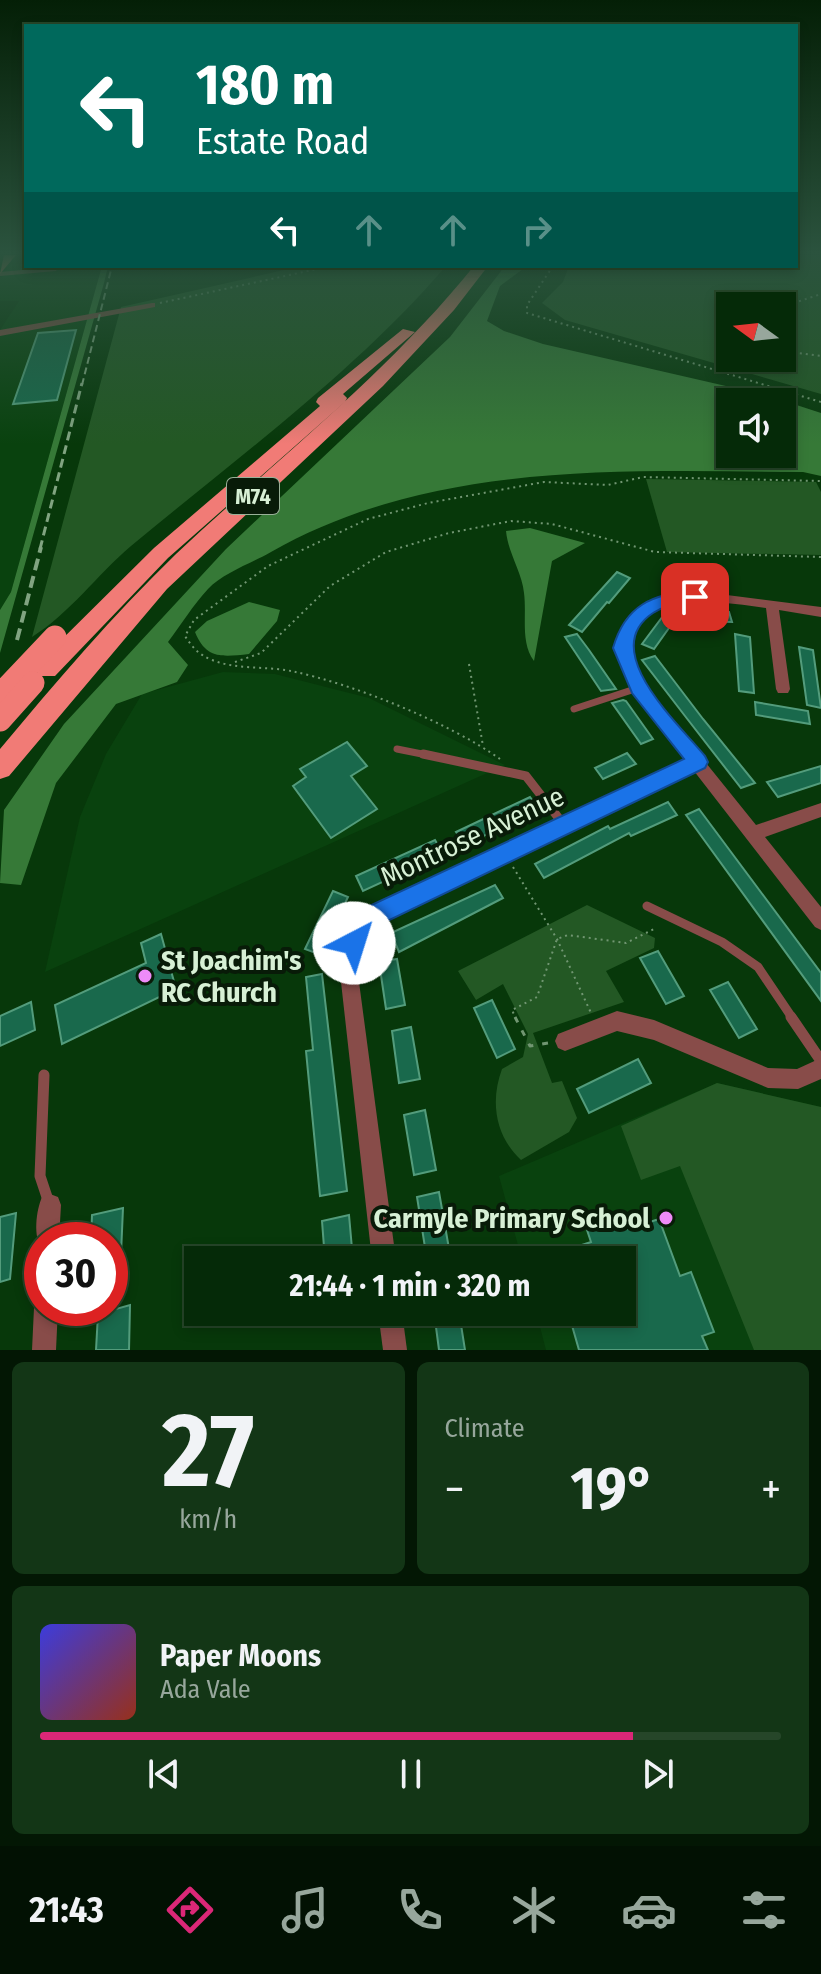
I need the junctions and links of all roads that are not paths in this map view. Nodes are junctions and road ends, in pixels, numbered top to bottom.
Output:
1 (81, 318) edge
2 (420, 318) edge
3 (437, 318) edge
4 (408, 332) junction
5 (0, 333) edge
6 (772, 604) junction
7 (821, 612) edge
8 (50, 655) junction
9 (638, 688) junction
10 (783, 689) dead end
11 (0, 695) edge
12 (574, 709) dead end
13 (0, 710) edge
14 (0, 720) edge
15 (397, 749) dead end
16 (698, 762) junction
17 (0, 768) edge
18 (821, 810) edge
19 (565, 826) junction
20 (754, 833) junction
21 (647, 906) dead end
22 (821, 921) edge
23 (565, 1041) road end
24 (821, 1061) edge
25 (821, 1068) edge
26 (44, 1075) dead end
27 (50, 1205) joint
28 (49, 1222) edge
29 (382, 1246) edge
30 (45, 1326) edge
31 (392, 1326) edge
32 (44, 1350) edge
33 (395, 1350) edge

1 - 5 street
2 - 4 highway, M74
3 - 17 highway, M74
4 - 8 highway, M74
4 - 8 highway
6 - 7 street
6 - 9 street
6 - 10 street
8 - 11 highway, bridge
8 - 13 highway, bridge
8 - 14 highway, bridge
9 - 12 lane
9 - 16 street
15 - 19 lane
16 - 19 street, Montrose Avenue
16 - 20 street
18 - 20 street
19 - 29 street, Montrose Avenue
20 - 22 street
21 - 24 lane
23 - 25 street
26 - 27 lane
27 - 28 street
30 - 32 street
31 - 33 street

